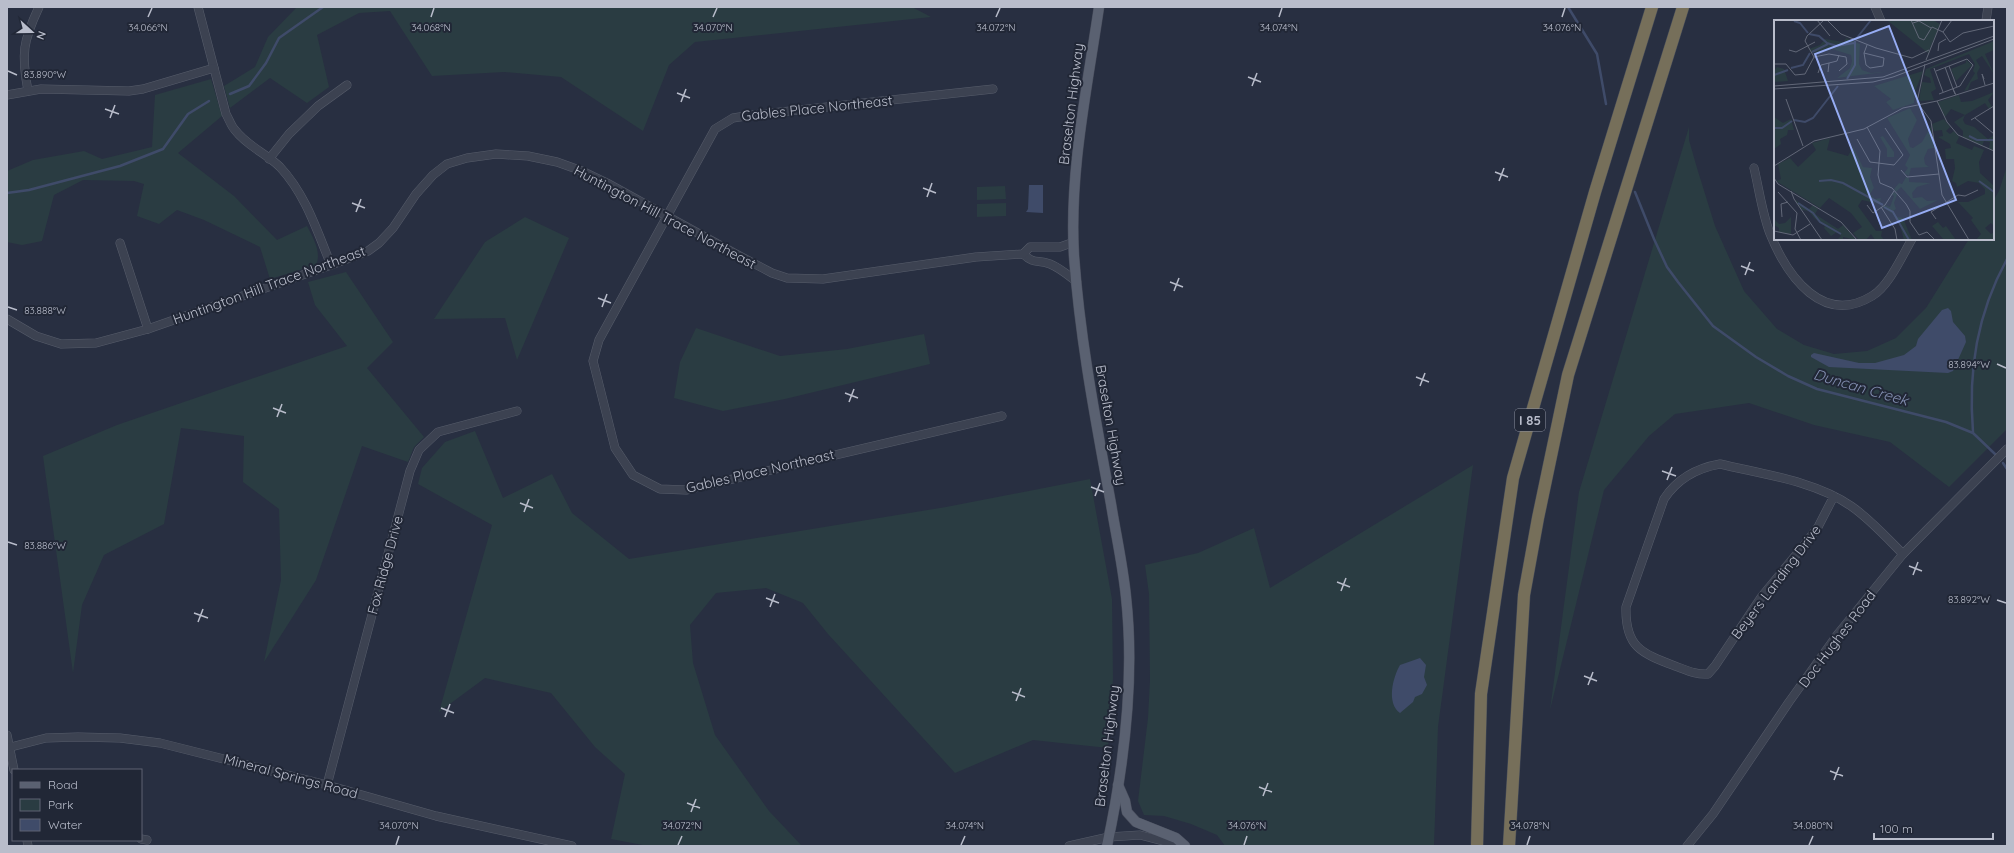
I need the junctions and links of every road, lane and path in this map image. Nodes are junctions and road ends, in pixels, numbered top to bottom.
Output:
1 (39, 7) edge
2 (198, 7) edge
3 (1099, 7) edge
4 (1652, 7) edge
5 (1683, 7) edge
6 (1875, 7) edge
7 (1988, 7) edge
8 (1881, 20) edge
9 (1986, 20) edge
10 (214, 68) junction
11 (347, 85) dead end
12 (993, 89) dead end
13 (28, 91) junction
14 (7, 96) edge
15 (269, 159) junction
16 (1754, 168) dead end
17 (666, 216) junction
18 (1911, 240) edge
19 (1074, 242) junction
20 (120, 243) dead end
21 (1023, 254) junction
22 (331, 265) junction
23 (1077, 282) junction
24 (7, 319) edge
25 (148, 329) junction
26 (517, 411) dead end
27 (1002, 416) dead end
28 (2007, 449) edge
29 (1834, 496) junction
30 (1903, 554) junction
31 (7, 735) edge
32 (8, 748) edge
33 (14, 769) edge
34 (327, 785) junction
35 (1118, 785) junction
36 (1108, 842) edge
37 (572, 846) edge
38 (1069, 846) edge
39 (1182, 846) edge
40 (1186, 846) edge
41 (1477, 846) edge
42 (1509, 846) edge
43 (1687, 846) edge

1 - 13 street
2 - 10 street
3 - 19 main road, Braselton Highway
4 - 41 highway, I 85
5 - 42 highway, I 85
6 - 8 street
7 - 9 street
10 - 13 street
10 - 15 street
11 - 15 street
12 - 17 street, Gables Place Northeast
13 - 14 street
15 - 22 street
16 - 18 street
17 - 21 street, Huntington Hill Trace Northeast
17 - 22 street, Huntington Hill Trace Northeast
17 - 27 street, Gables Place Northeast
19 - 21 street, Huntington Hill Trace Northeast
19 - 23 main road, Braselton Highway
20 - 25 street
21 - 23 street, Huntington Hill Trace Northeast
22 - 25 street, Huntington Hill Trace Northeast
23 - 35 main road, Braselton Highway
24 - 25 street, Huntington Hill Trace Northeast
26 - 34 street, Fox Ridge Drive
28 - 30 street, Doc Hughes Road
29 - 29 street, Beyers Landing Drive
29 - 30 street, Beyers Landing Drive
30 - 43 street, Doc Hughes Road
31 - 32 street
32 - 33 street
32 - 34 street, Mineral Springs Road
34 - 37 street, Mineral Springs Road
35 - 36 main road, Braselton Highway
35 - 40 main road
36 - 38 street
36 - 39 street

